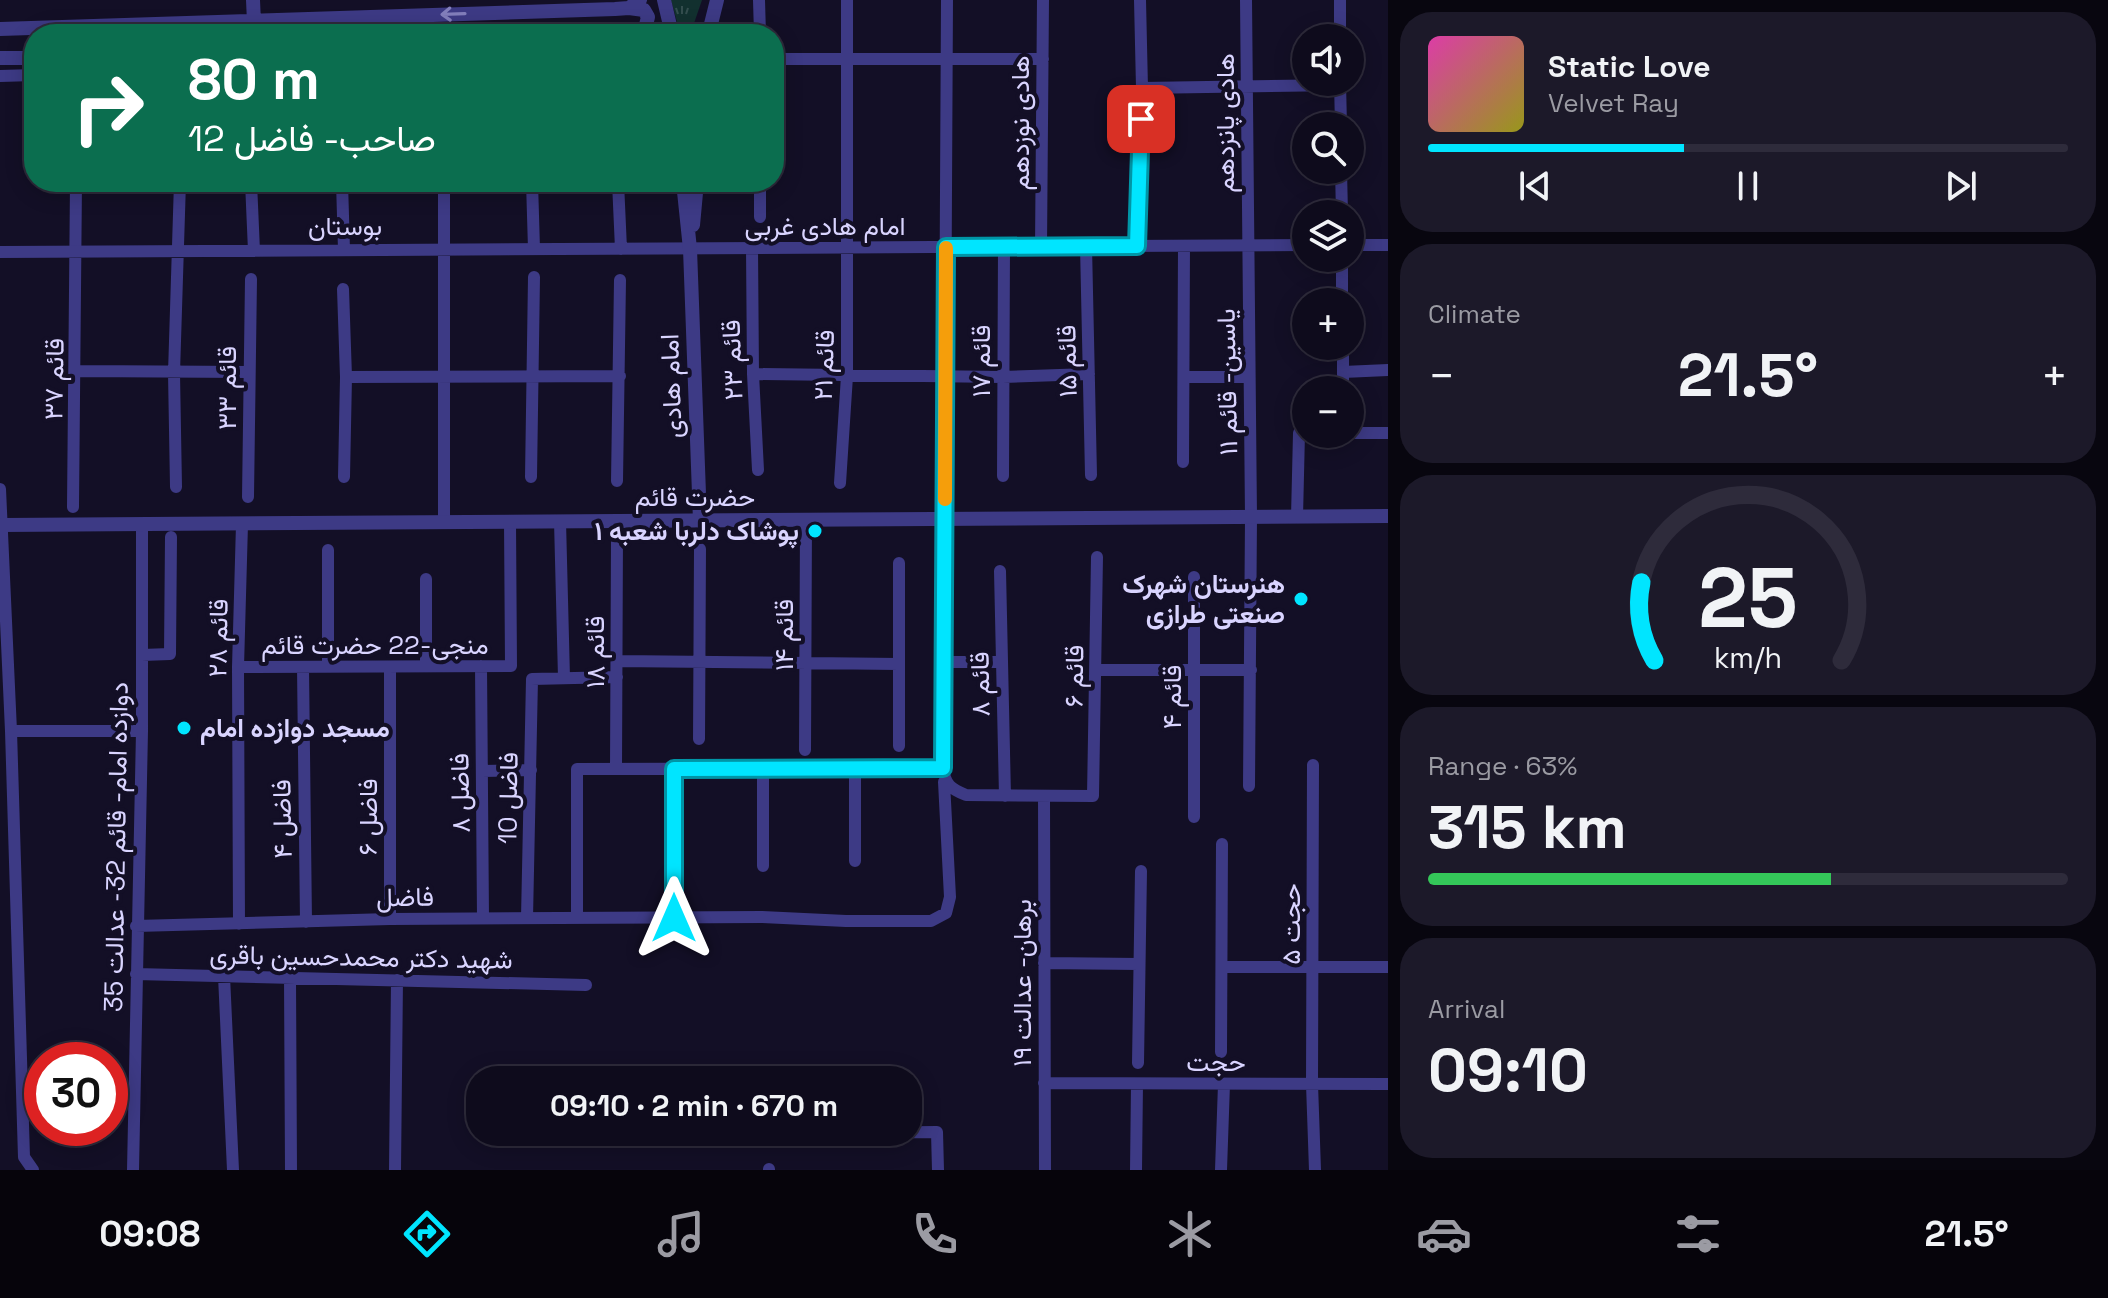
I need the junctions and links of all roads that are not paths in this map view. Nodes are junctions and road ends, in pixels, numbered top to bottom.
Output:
1 (253, 0) edge
2 (664, 0) edge
3 (717, 0) edge
4 (759, 0) edge
5 (847, 0) edge
6 (947, 0) edge
7 (1043, 0) edge
8 (1140, 0) edge
9 (1246, 0) edge
10 (1340, 0) edge
11 (635, 4) edge
12 (254, 22) junction
13 (181, 24) edge
14 (646, 24) edge
15 (670, 24) edge
16 (710, 24) edge
17 (760, 24) edge
18 (1340, 24) edge
19 (24, 28) edge
20 (0, 29) edge
21 (0, 58) edge
22 (24, 58) edge
23 (784, 59) edge
24 (849, 59) junction
25 (947, 59) junction
26 (1043, 59) junction
27 (24, 75) edge
28 (0, 76) edge
29 (1292, 85) edge
30 (1247, 86) junction
31 (1142, 88) junction
32 (76, 192) edge
33 (180, 192) edge
34 (251, 192) edge
35 (342, 192) edge
36 (444, 192) edge
37 (532, 192) edge
38 (618, 192) edge
39 (684, 192) edge
40 (696, 192) edge
41 (760, 192) edge
42 (760, 217) dead end
43 (1248, 245) junction
44 (1292, 245) edge
45 (1364, 245) edge
46 (1388, 245) edge
47 (1086, 246) junction
48 (1137, 246) junction
49 (1184, 246) junction
50 (946, 247) junction
51 (1004, 247) junction
52 (1041, 247) junction
53 (752, 248) junction
54 (848, 248) junction
55 (534, 249) junction
56 (621, 249) junction
57 (690, 249) junction
58 (344, 250) junction
59 (445, 250) junction
60 (179, 251) junction
61 (254, 251) junction
62 (0, 252) edge
63 (77, 252) junction
64 (534, 277) dead end
65 (251, 279) dead end
66 (620, 280) dead end
67 (343, 289) dead end
68 (1343, 360) edge
69 (1388, 370) edge
70 (76, 371) junction
71 (249, 372) junction
72 (174, 373) junction
73 (753, 374) junction
74 (1089, 374) junction
75 (532, 376) junction
76 (620, 376) junction
77 (847, 376) junction
78 (346, 377) junction
79 (444, 377) junction
80 (946, 377) junction
81 (1003, 377) junction
82 (1184, 377) junction
83 (1249, 377) junction
84 (1364, 433) edge
85 (1388, 433) edge
86 (1302, 448) edge
87 (1183, 462) dead end
88 (758, 470) dead end
89 (1091, 475) dead end
90 (1003, 476) dead end
91 (344, 477) dead end
92 (531, 477) dead end
93 (617, 481) dead end
94 (840, 483) dead end
95 (176, 487) dead end
96 (0, 489) edge
97 (248, 497) dead end
98 (73, 507) dead end
99 (1388, 516) edge
100 (1251, 517) junction
101 (1297, 517) junction
102 (945, 519) junction
103 (806, 520) junction
104 (560, 521) junction
105 (700, 521) junction
106 (444, 522) junction
107 (510, 522) junction
108 (142, 524) junction
109 (242, 524) junction
110 (2, 525) edge
111 (617, 535) dead end
112 (171, 537) dead end
113 (700, 549) dead end
114 (328, 550) dead end
115 (1097, 557) dead end
116 (899, 563) dead end
117 (1000, 571) dead end
118 (1194, 577) dead end
119 (426, 579) dead end
120 (142, 655) junction
121 (617, 661) junction
122 (699, 662) junction
123 (945, 662) junction
124 (1002, 662) junction
125 (806, 663) junction
126 (899, 664) junction
127 (426, 666) junction
128 (481, 666) junction
129 (238, 667) junction
130 (303, 667) junction
131 (328, 667) junction
132 (390, 667) junction
133 (1097, 670) junction
134 (1194, 670) junction
135 (1251, 670) junction
136 (617, 677) junction
137 (564, 678) junction
138 (11, 731) junction
139 (142, 731) junction
140 (699, 739) dead end
141 (899, 746) dead end
142 (805, 750) dead end
143 (1313, 765) dead end
144 (616, 769) junction
145 (674, 769) junction
146 (763, 769) junction
147 (855, 769) junction
148 (531, 770) junction
149 (482, 771) junction
150 (944, 774) junction
151 (1249, 786) dead end
152 (1005, 796) junction
153 (1044, 797) junction
154 (1194, 817) dead end
155 (0, 843) edge
156 (15, 843) junction
157 (1222, 844) dead end
158 (855, 861) dead end
159 (763, 866) dead end
160 (1141, 871) dead end
161 (673, 917) junction
162 (483, 918) junction
163 (527, 918) junction
164 (577, 918) junction
165 (390, 919) junction
166 (306, 922) junction
167 (239, 924) junction
168 (136, 926) junction
169 (1044, 963) junction
170 (1139, 964) junction
171 (1222, 967) junction
172 (1313, 967) junction
173 (1388, 967) edge
174 (136, 974) junction
175 (224, 976) junction
176 (290, 978) junction
177 (397, 980) junction
178 (586, 985) dead end
179 (1221, 1052) dead end
180 (1138, 1063) dead end
181 (1044, 1083) junction
182 (1137, 1084) junction
183 (1224, 1084) junction
184 (1312, 1084) junction
185 (1388, 1084) edge
186 (922, 1132) edge
187 (29, 1168) edge
188 (133, 1170) edge
189 (233, 1170) edge
190 (291, 1170) edge
191 (395, 1170) edge
192 (938, 1170) edge
193 (1045, 1170) edge
194 (1136, 1170) edge
195 (1221, 1170) edge
196 (1315, 1170) edge

1 - 12 street
2 - 15 street
3 - 16 street
4 - 17 street
5 - 24 street, قائم ۲۱
6 - 25 street, فاضل
7 - 26 street, هادی نوزدهم
8 - 31 street
9 - 30 street, هادی پانزدهم
10 - 18 street
11 -> 12 street
11 - 14 street
12 - 13 street
19 - 20 street
21 - 22 street
23 - 24 street
24 - 25 street
24 - 54 street, قائم ۲۱
25 - 26 street
25 - 50 street, فاضل
26 - 52 street, هادی نوزدهم
27 - 28 street
29 - 30 street
30 - 31 street
30 - 43 street, هادی پانزدهم
31 - 48 street
32 - 63 street, قائم ۳۷
33 - 60 street
34 - 61 street
35 - 58 street
36 - 59 street
37 - 55 street
38 - 56 street
39 - 57 street
40 - 57 street
41 - 42 street
43 - 44 street, امام هادی غربی
43 - 49 street, امام هادی غربی
43 - 83 street, یاسین- قائم ۱۱
45 - 46 street
47 - 48 street, امام هادی غربی
47 - 52 street, امام هادی غربی
47 - 74 street, قائم ۱۵
48 - 49 street, امام هادی غربی
49 - 82 street
50 - 51 street, امام هادی غربی
50 - 54 street, امام هادی غربی
50 - 80 street, فاضل
51 - 52 street, امام هادی غربی
51 - 81 street, قائم ۱۷
53 - 54 street, امام هادی غربی
53 - 57 street, امام هادی غربی
53 - 73 street, قائم ۲۳
54 - 77 street, قائم ۲۱
55 - 56 street, بوستان
55 - 59 street, بوستان
56 - 57 street, بوستان
57 - 105 street, امام هادی
58 - 59 street, بوستان
58 - 61 street, بوستان
59 - 79 street
60 - 61 street, بوستان
60 - 63 street, بوستان
60 - 72 street
62 - 63 street, بوستان
63 - 70 street, قائم ۳۷
64 - 75 street
65 - 71 street, قائم ۳۳
66 - 76 street
67 - 78 street
68 - 69 street
70 - 72 street
70 - 98 street, قائم ۳۷
71 - 72 street
71 - 97 street, قائم ۳۳
72 - 95 street
73 - 77 street
73 - 88 street, قائم ۲۳
74 - 81 street
74 - 89 street, قائم ۱۵
75 - 76 street
75 - 79 street
75 - 92 street
76 - 93 street
77 - 80 street
77 - 94 street, قائم ۲۱
78 - 79 street
78 - 91 street
79 - 106 street
80 - 81 street
80 - 102 street, فاضل
81 - 90 street, قائم ۱۷
82 - 83 street
82 - 87 street
83 - 100 street, یاسین- قائم ۱۱
84 - 85 street
86 - 101 street
96 - 110 street
99 - 101 street, حضرت قائم
100 - 101 street, حضرت قائم
100 - 102 street, حضرت قائم
100 - 135 street, یاسین- قائم ۱۱
102 - 103 street, حضرت قائم
102 - 123 street, فاضل
103 - 105 street, حضرت قائم
103 - 125 street, قائم ۱۴
104 - 105 street, حضرت قائم
104 - 107 street, حضرت قائم
104 - 137 street
106 - 107 street, حضرت قائم
106 - 109 street, حضرت قائم
107 - 128 street, منجی-22 حضرت قائم
108 - 109 street, حضرت قائم
108 - 110 street, حضرت قائم
108 - 120 street, دوازده امام- قائم 32- عدالت 35
109 - 129 street, قائم ۲۸
110 - 138 street
111 - 121 street, قائم ۱۸
112 - 120 street
113 - 122 street
114 - 131 street
115 - 133 street, قائم ۶
116 - 126 street
117 - 124 street, قائم ۸
118 - 134 street, قائم ۴
119 - 127 street
120 - 139 street, دوازده امام- قائم 32- عدالت 35
121 - 122 street
121 - 136 street, قائم ۱۸
122 - 125 street
122 - 140 street
123 - 124 street
123 - 150 street, فاضل
124 - 152 street, قائم ۸
125 - 126 street
125 - 142 street, قائم ۱۴
126 - 141 street
127 - 128 street, منجی-22 حضرت قائم
127 - 132 street, منجی-22 حضرت قائم
128 - 149 street, فاضل ۸
129 - 130 street, منجی-22 حضرت قائم
129 - 167 street, قائم ۲۸
130 - 131 street, منجی-22 حضرت قائم
130 - 166 street, فاضل ۴
131 - 132 street, منجی-22 حضرت قائم
132 - 165 street, فاضل ۶
133 - 134 street
133 - 153 street, قائم ۶
134 - 135 street
134 - 154 street, قائم ۴
135 - 151 street, یاسین- قائم ۱۱
136 - 137 street
136 - 144 street, قائم ۱۸
137 - 148 street, فاضل 10
138 - 139 street
138 - 156 street
139 - 168 street, دوازده امام- قائم 32- عدالت 35
143 - 172 street, حجت ۵
144 - 145 street
144 - 164 street
145 - 146 street
145 - 161 street
146 - 147 street
146 - 159 street
147 - 150 street
147 - 158 street
148 - 149 street
148 - 163 street, فاضل 10
149 - 162 street, فاضل ۸
150 - 152 street
150 - 161 street, فاضل
152 - 153 street
153 - 169 street, برهان- عدالت ۱۹
155 - 156 street
156 - 187 street
157 - 171 street
160 - 170 street
161 - 164 street, فاضل
162 - 163 street, فاضل
162 - 165 street, فاضل
163 - 164 street, فاضل
165 - 166 street, فاضل
166 - 167 street, فاضل
167 - 168 street, فاضل
168 - 174 street, دوازده امام- قائم 32- عدالت 35
169 - 170 street
169 - 181 street, برهان- عدالت ۱۹
170 - 180 street
171 - 172 street
171 - 179 street
172 - 173 street
172 - 184 street, حجت ۵
174 - 175 street, شهید دکتر محمدحسین باقری
174 - 188 street, دوازده امام- قائم 32- عدالت 35
175 - 176 street, شهید دکتر محمدحسین باقری
175 - 189 street
176 - 177 street, شهید دکتر محمدحسین باقری
176 - 190 street
177 - 178 street, شهید دکتر محمدحسین باقری
177 - 191 street
181 - 182 street, حجت
181 - 193 street, برهان- عدالت ۱۹
182 - 183 street, حجت
182 - 194 street
183 - 184 street, حجت
183 - 195 street
184 - 185 street, حجت
184 - 196 street, حجت ۵
186 - 192 street

